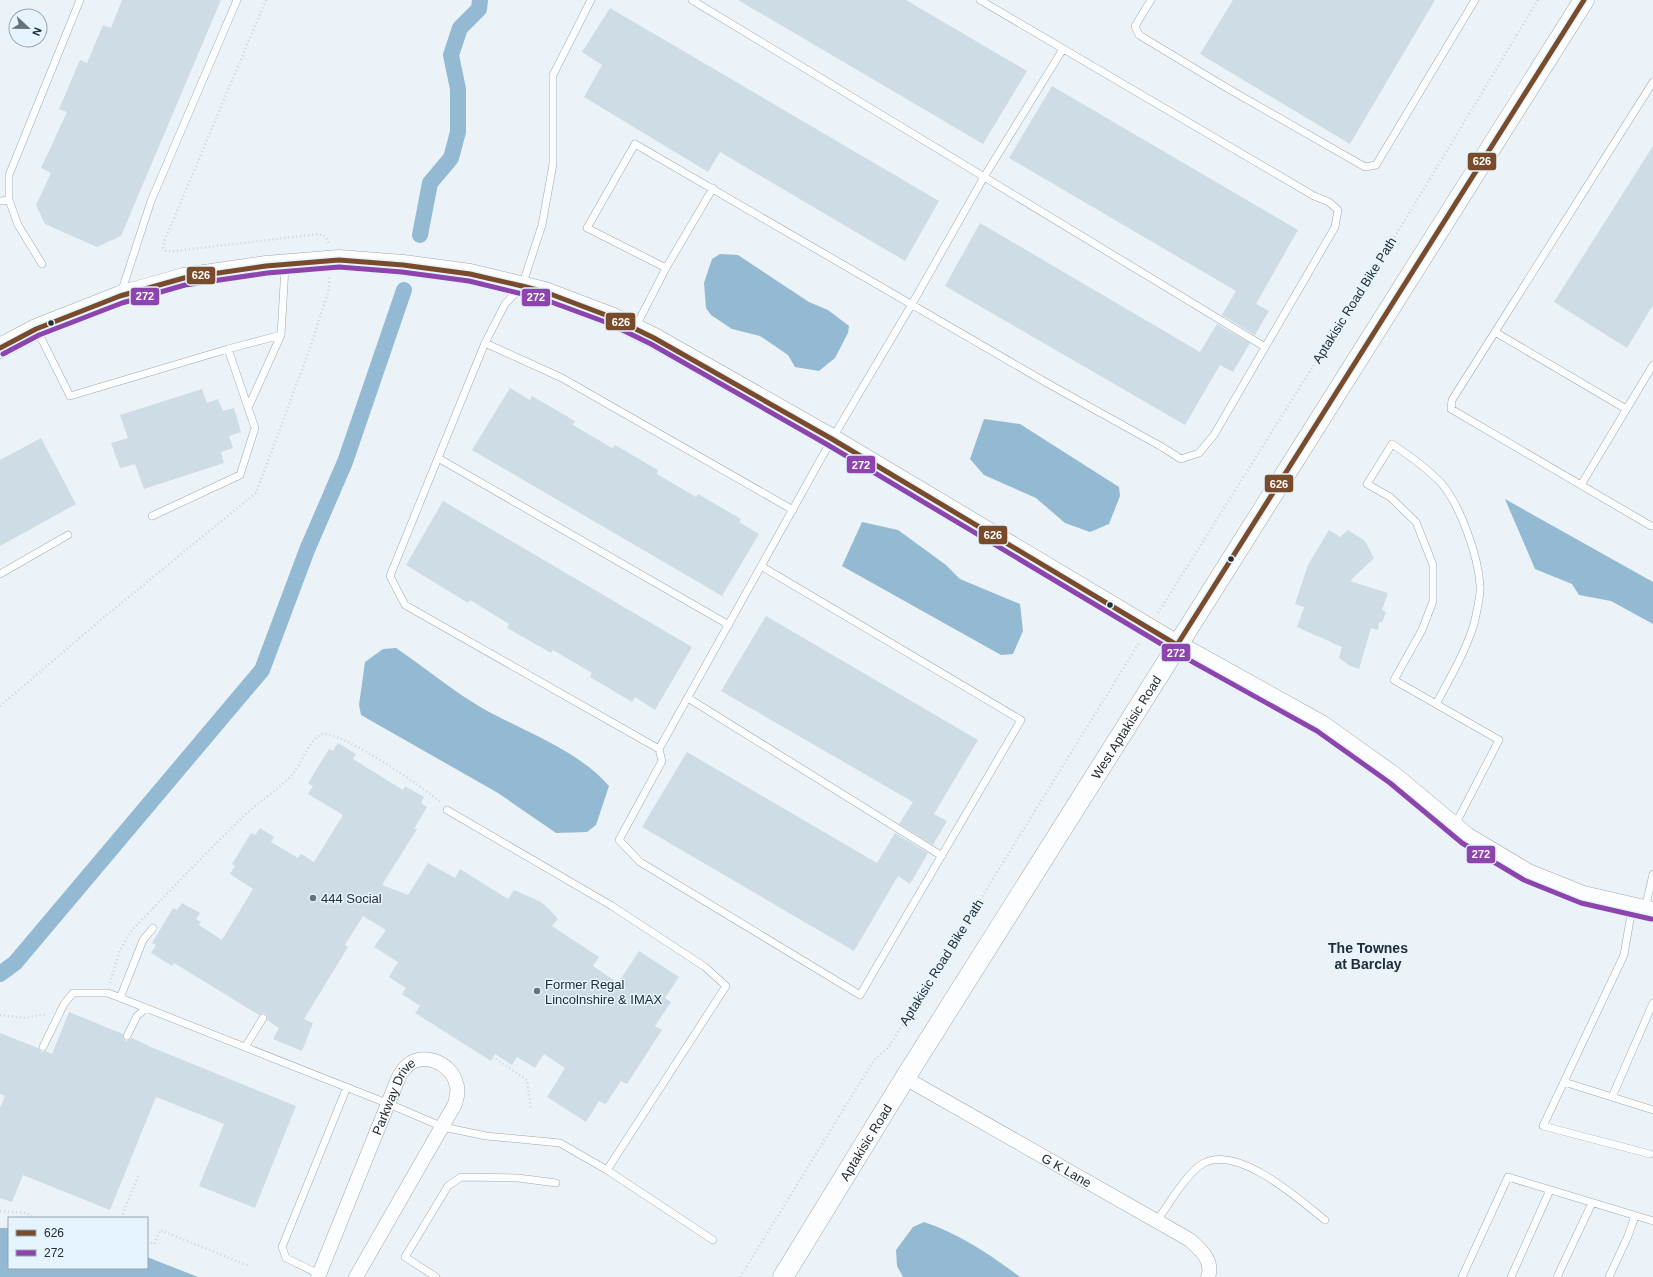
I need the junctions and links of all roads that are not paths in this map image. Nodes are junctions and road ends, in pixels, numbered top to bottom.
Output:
1 (80, 0) edge
2 (237, 0) edge
3 (590, 0) edge
4 (692, 0) edge
5 (980, 0) edge
6 (1151, 0) edge
7 (1475, 0) edge
8 (1584, 0) edge
9 (1063, 49) junction
10 (1653, 82) edge
11 (984, 177) junction
12 (713, 188) junction
13 (8, 200) junction
14 (0, 201) edge
15 (42, 264) dead end
16 (285, 264) junction
17 (666, 268) junction
18 (522, 286) junction
19 (120, 296) junction
20 (912, 304) junction
21 (635, 328) junction
22 (36, 329) junction
23 (1495, 332) junction
24 (281, 335) junction
25 (485, 343) junction
26 (1265, 346) junction
27 (0, 347) edge
28 (228, 349) junction
29 (1653, 365) edge
30 (248, 408) junction
31 (1626, 409) junction
32 (832, 439) junction
33 (438, 458) junction
34 (1582, 485) junction
35 (793, 510) junction
36 (152, 516) dead end
37 (1653, 526) edge
38 (68, 535) dead end
39 (761, 566) junction
40 (0, 574) edge
41 (729, 625) junction
42 (1177, 645) junction
43 (688, 698) junction
44 (1436, 704) junction
45 (659, 749) junction
46 (447, 810) road end
47 (1454, 827) junction
48 (942, 856) junction
49 (1653, 874) edge
50 (1643, 910) edge
51 (153, 928) dead end
52 (120, 998) junction
53 (1653, 1003) edge
54 (146, 1008) junction
55 (950, 1008) joint
56 (263, 1018) dead end
57 (127, 1036) dead end
58 (43, 1047) dead end
59 (245, 1047) junction
60 (905, 1078) junction
61 (1564, 1082) junction
62 (348, 1087) junction
63 (1612, 1097) junction
64 (389, 1104) junction
65 (1653, 1110) edge
66 (443, 1127) junction
67 (1653, 1146) edge
68 (1652, 1155) edge
69 (607, 1170) junction
70 (556, 1183) dead end
71 (1550, 1190) junction
72 (1592, 1203) junction
73 (1635, 1216) junction
74 (1325, 1220) dead end
75 (1157, 1221) junction
76 (1653, 1221) edge
77 (713, 1240) dead end
78 (321, 1276) edge
79 (356, 1277) edge
80 (436, 1277) edge
81 (782, 1277) edge
82 (1208, 1277) edge
83 (1462, 1277) edge
84 (1511, 1277) edge
85 (1557, 1277) edge
86 (1609, 1277) edge

1 - 13 lane
2 - 19 lane
3 - 18 lane
4 - 11 lane
5 - 9 lane
6 - 7 lane
8 - 42 street, West Aptakisic Road
9 - 11 lane
9 - 26 lane
10 - 23 lane
11 - 20 lane
11 - 26 lane
12 - 17 lane
12 - 17 lane
12 - 20 lane
13 - 14 lane
13 - 15 lane
16 - 18 street
16 - 19 street
16 - 24 lane
17 - 21 lane
18 - 21 street
18 - 25 lane
19 - 22 street
20 - 26 lane
20 - 32 lane
21 - 32 street
22 - 27 street
22 - 28 lane
23 - 31 lane
23 - 34 lane
24 - 28 lane
24 - 30 lane
25 - 33 lane
25 - 35 lane
28 - 30 lane
29 - 31 lane
30 - 36 lane
31 - 34 lane
32 - 35 lane
32 - 42 street
33 - 41 lane
33 - 45 lane
34 - 37 lane
35 - 39 lane
38 - 40 lane
39 - 41 lane
39 - 48 lane
41 - 43 lane
42 - 47 street
42 - 55 street, West Aptakisic Road
43 - 45 lane
43 - 48 lane
44 - 44 lane
44 - 47 lane
45 - 48 lane
46 - 69 lane
47 - 50 street
49 - 50 lane
50 - 61 lane
51 - 52 lane
52 - 54 lane
52 - 58 lane
53 - 63 lane
54 - 57 lane
54 - 59 lane
55 - 60 street, Aptakisic Road
56 - 59 lane
59 - 62 lane
60 - 75 street, G K Lane
60 - 81 street, Aptakisic Road
61 - 63 lane
61 - 68 lane
62 - 64 lane
62 - 78 lane
63 - 65 lane
64 - 66 lane
64 - 66 street, Parkway Drive
64 - 78 street, Parkway Drive
66 - 69 lane
66 - 79 street, Parkway Drive
67 - 68 lane
69 - 77 lane
70 - 80 lane
71 - 72 lane
71 - 83 lane
71 - 84 lane
72 - 73 lane
72 - 85 lane
73 - 76 lane
73 - 86 lane
74 - 75 lane
75 - 82 street, G K Lane

